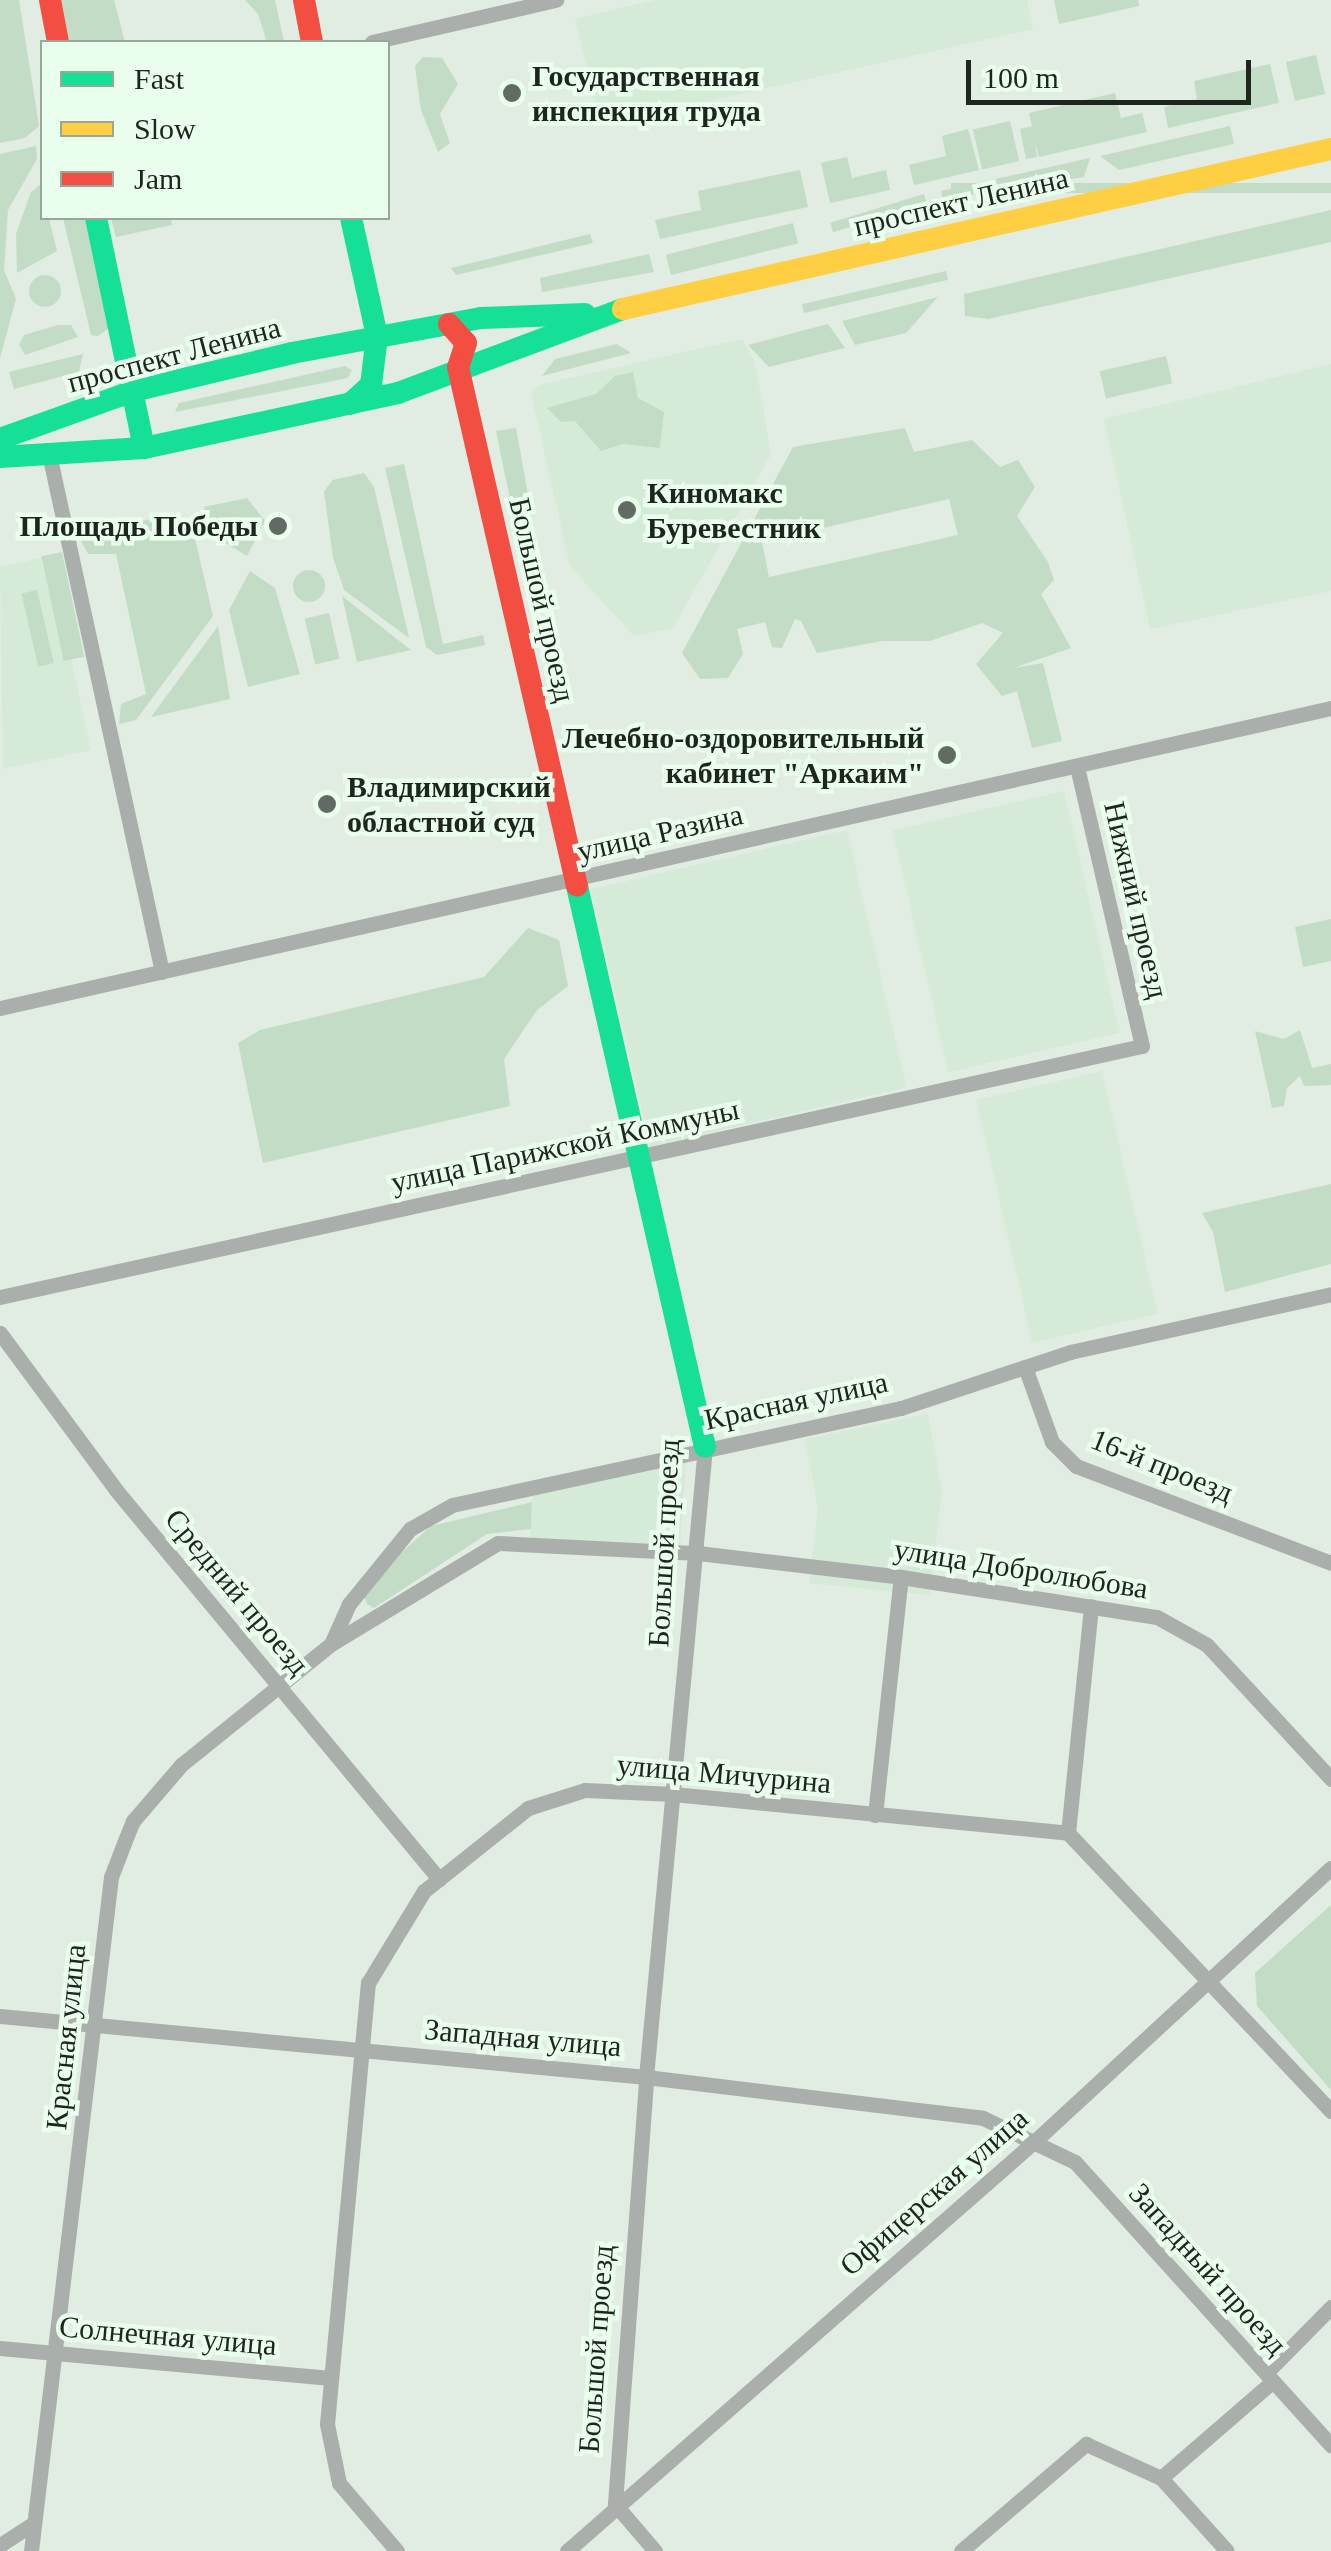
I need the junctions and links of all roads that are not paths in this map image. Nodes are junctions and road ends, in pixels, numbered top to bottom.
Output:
1 (50, 0) edge
2 (304, 0) edge
3 (556, 0) edge
4 (58, 40) edge
5 (312, 40) edge
6 (381, 40) edge
7 (1331, 149) edge
8 (96, 220) edge
9 (352, 220) edge
10 (605, 313) junction
11 (449, 324) junction
12 (377, 336) junction
13 (458, 368) junction
14 (133, 391) junction
15 (350, 404) junction
16 (0, 438) edge
17 (144, 448) junction
18 (50, 454) junction
19 (0, 457) edge
20 (1331, 708) edge
21 (1077, 766) junction
22 (576, 881) junction
23 (162, 972) junction
24 (0, 1008) edge
25 (1142, 1046) joint
26 (639, 1159) junction
27 (1331, 1294) edge
28 (0, 1297) edge
29 (0, 1333) edge
30 (1025, 1367) junction
31 (705, 1447) junction
32 (698, 1553) junction
33 (1331, 1562) edge
34 (901, 1577) junction
35 (1091, 1606) junction
36 (331, 1644) junction
37 (279, 1686) junction
38 (1331, 1779) edge
39 (673, 1794) junction
40 (876, 1815) junction
41 (1068, 1834) junction
42 (1331, 1868) edge
43 (439, 1879) junction
44 (1212, 1980) junction
45 (0, 2016) edge
46 (96, 2028) junction
47 (358, 2051) junction
48 (646, 2078) junction
49 (1331, 2111) edge
50 (1036, 2140) junction
51 (1331, 2306) edge
52 (0, 2348) edge
53 (56, 2354) junction
54 (1269, 2377) junction
55 (331, 2378) junction
56 (1331, 2445) edge
57 (1162, 2478) junction
58 (615, 2504) junction
59 (29, 2526) junction
60 (0, 2545) edge
61 (31, 2551) edge
62 (396, 2551) edge
63 (567, 2551) edge
64 (655, 2551) edge
65 (961, 2551) edge
66 (1228, 2551) edge

1 - 4 main road
2 - 5 main road
3 - 6 street
7 - 10 main road, проспект Ленина
8 - 14 main road
9 - 12 main road
10 - 11 main road, проспект Ленина
10 - 13 main road, проспект Ленина
11 - 12 main road, проспект Ленина
11 - 13 main road, Большой проезд
12 - 14 main road, проспект Ленина
12 - 15 main road
13 - 15 main road, проспект Ленина
13 - 22 main road, Большой проезд
14 - 16 main road, проспект Ленина
14 - 17 main road
15 - 17 main road, проспект Ленина
17 - 18 main road, проспект Ленина
18 - 19 main road, проспект Ленина
18 - 23 street
20 - 21 street, улица Разина
21 - 22 street, улица Разина
21 - 25 street, Нижний проезд
22 - 23 street, улица Разина
22 - 26 main road, Большой проезд
23 - 24 street, улица Разина
25 - 26 street, улица Парижской Коммуны
26 - 28 street, улица Парижской Коммуны
26 - 31 main road, Большой проезд
27 - 30 street, Красная улица
29 - 37 street, Средний проезд
30 - 31 street, Красная улица
30 - 33 street, 16-й проезд
31 - 32 street, Большой проезд
31 - 36 street, Красная улица
32 - 34 street, улица Добролюбова
32 - 36 street, Красная улица
32 - 39 street, Большой проезд
34 - 35 street, улица Добролюбова
34 - 40 street
35 - 38 street, улица Добролюбова
35 - 41 street
36 - 37 street, Красная улица
37 - 43 street, Средний проезд
37 - 46 street, Красная улица
39 - 40 street, улица Мичурина
39 - 43 street, улица Мичурина
39 - 48 street, Большой проезд
40 - 41 street, улица Мичурина
41 - 44 street
42 - 44 street, Офицерская улица
43 - 47 street, улица Мичурина
44 - 49 street
44 - 50 street, Офицерская улица
45 - 46 street, Западная улица
46 - 47 street, Западная улица
46 - 53 street, Красная улица
47 - 48 street, Западная улица
47 - 55 street, улица Мичурина
48 - 50 street, Западная улица
48 - 58 street, Большой проезд
50 - 54 street, Западный проезд
50 - 58 street, Офицерская улица
51 - 54 street
52 - 53 street, Солнечная улица
53 - 55 street, Солнечная улица
53 - 59 street, Красная улица
54 - 56 street, Западный проезд
54 - 57 street
55 - 62 street, улица Мичурина
57 - 65 street
57 - 66 street
58 - 63 street, Офицерская улица
58 - 64 street
59 - 60 street
59 - 61 street, Красная улица

